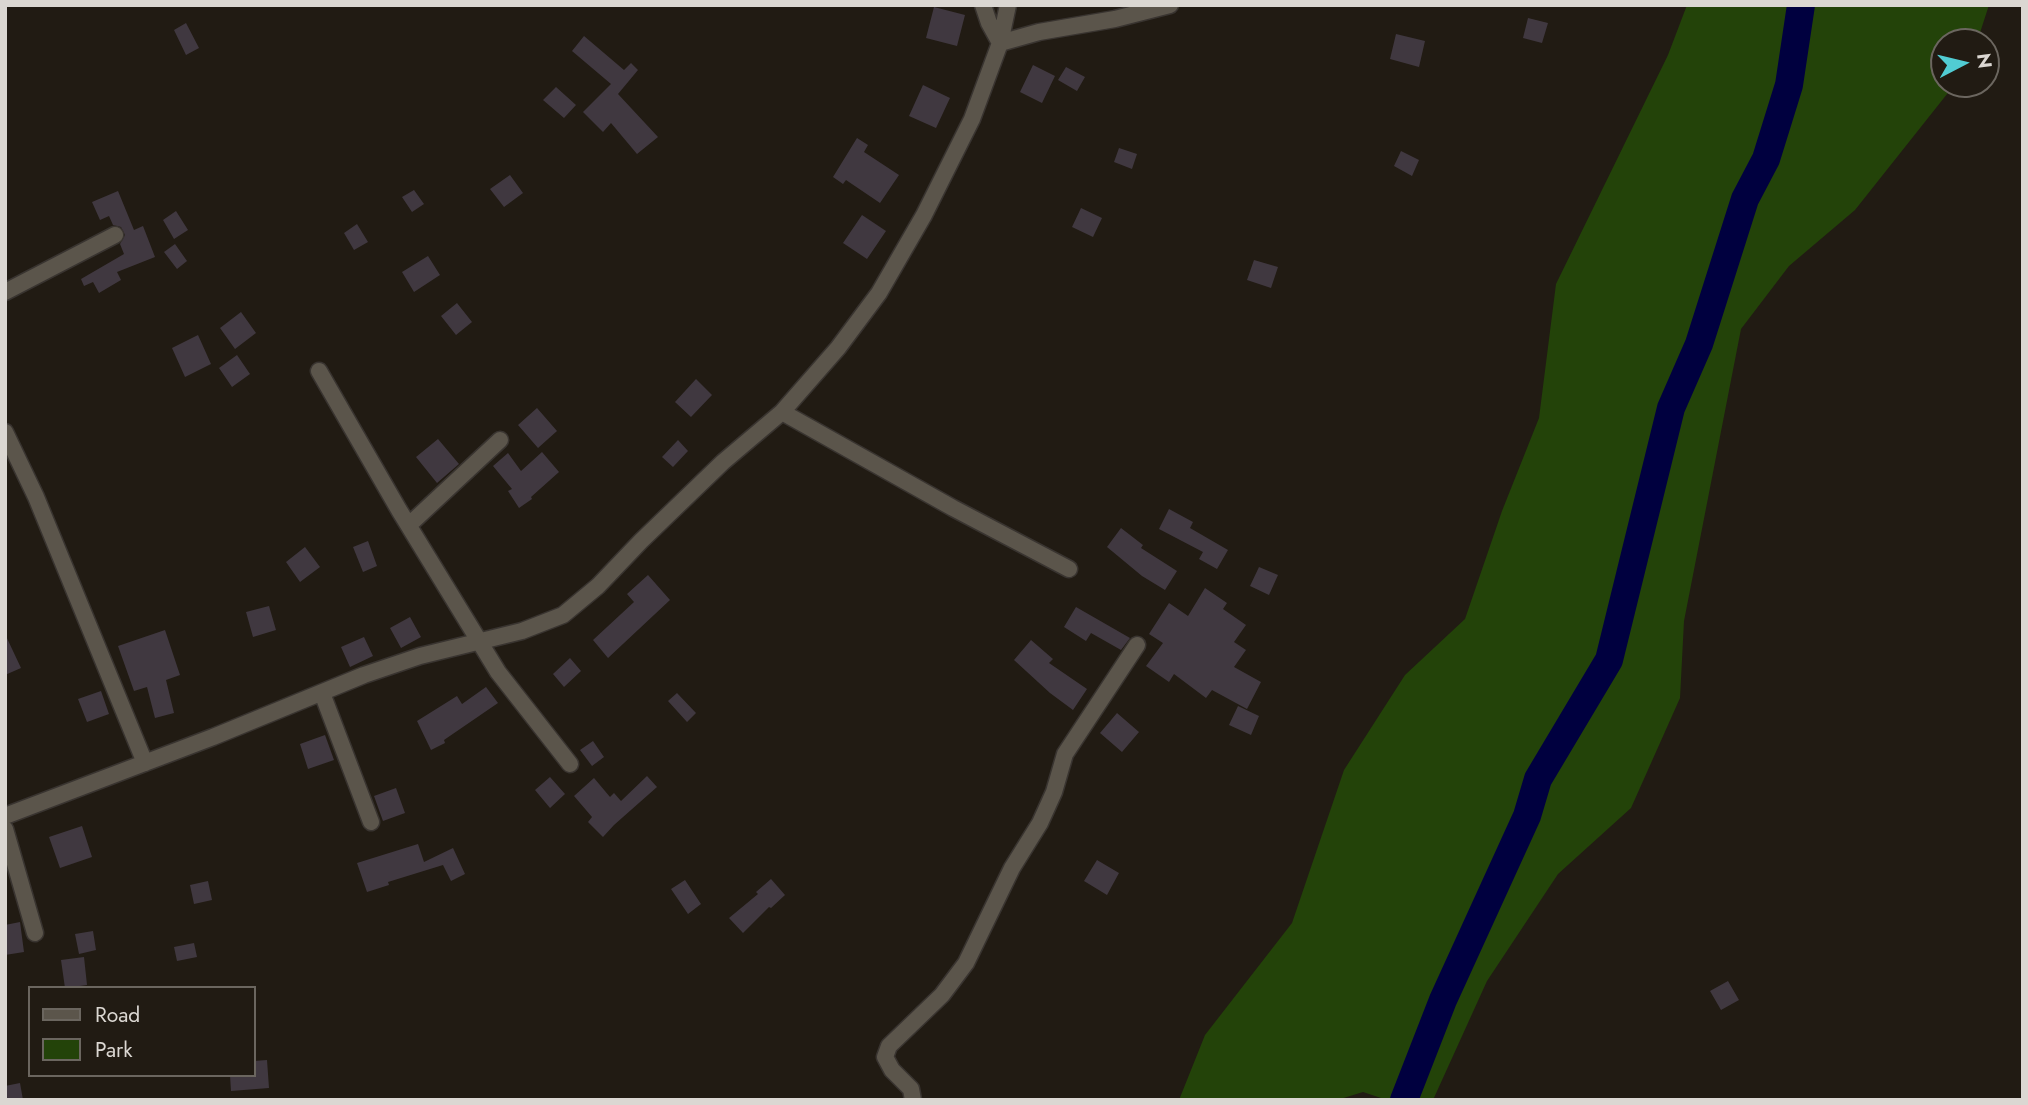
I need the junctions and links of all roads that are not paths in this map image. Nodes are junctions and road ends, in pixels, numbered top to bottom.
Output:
1 (983, 5) edge
2 (1008, 5) edge
3 (1170, 5) edge
4 (1000, 43) junction
5 (115, 235) dead end
6 (5, 292) edge
7 (319, 371) dead end
8 (782, 412) junction
9 (5, 432) edge
10 (500, 440) dead end
11 (409, 525) junction
12 (1069, 569) dead end
13 (479, 642) junction
14 (1137, 645) dead end
15 (322, 693) junction
16 (145, 763) junction
17 (570, 764) dead end
18 (5, 816) edge
19 (371, 822) dead end
20 (5, 829) edge
21 (35, 933) dead end
22 (914, 1100) edge

1 - 4 street
2 - 4 street
3 - 4 street
4 - 8 street
5 - 6 street
7 - 11 street
8 - 12 street
8 - 13 street
9 - 16 street
10 - 11 street
11 - 13 street
13 - 15 street
13 - 17 street
14 - 22 street
15 - 16 street
15 - 19 street
16 - 18 street
20 - 21 street

